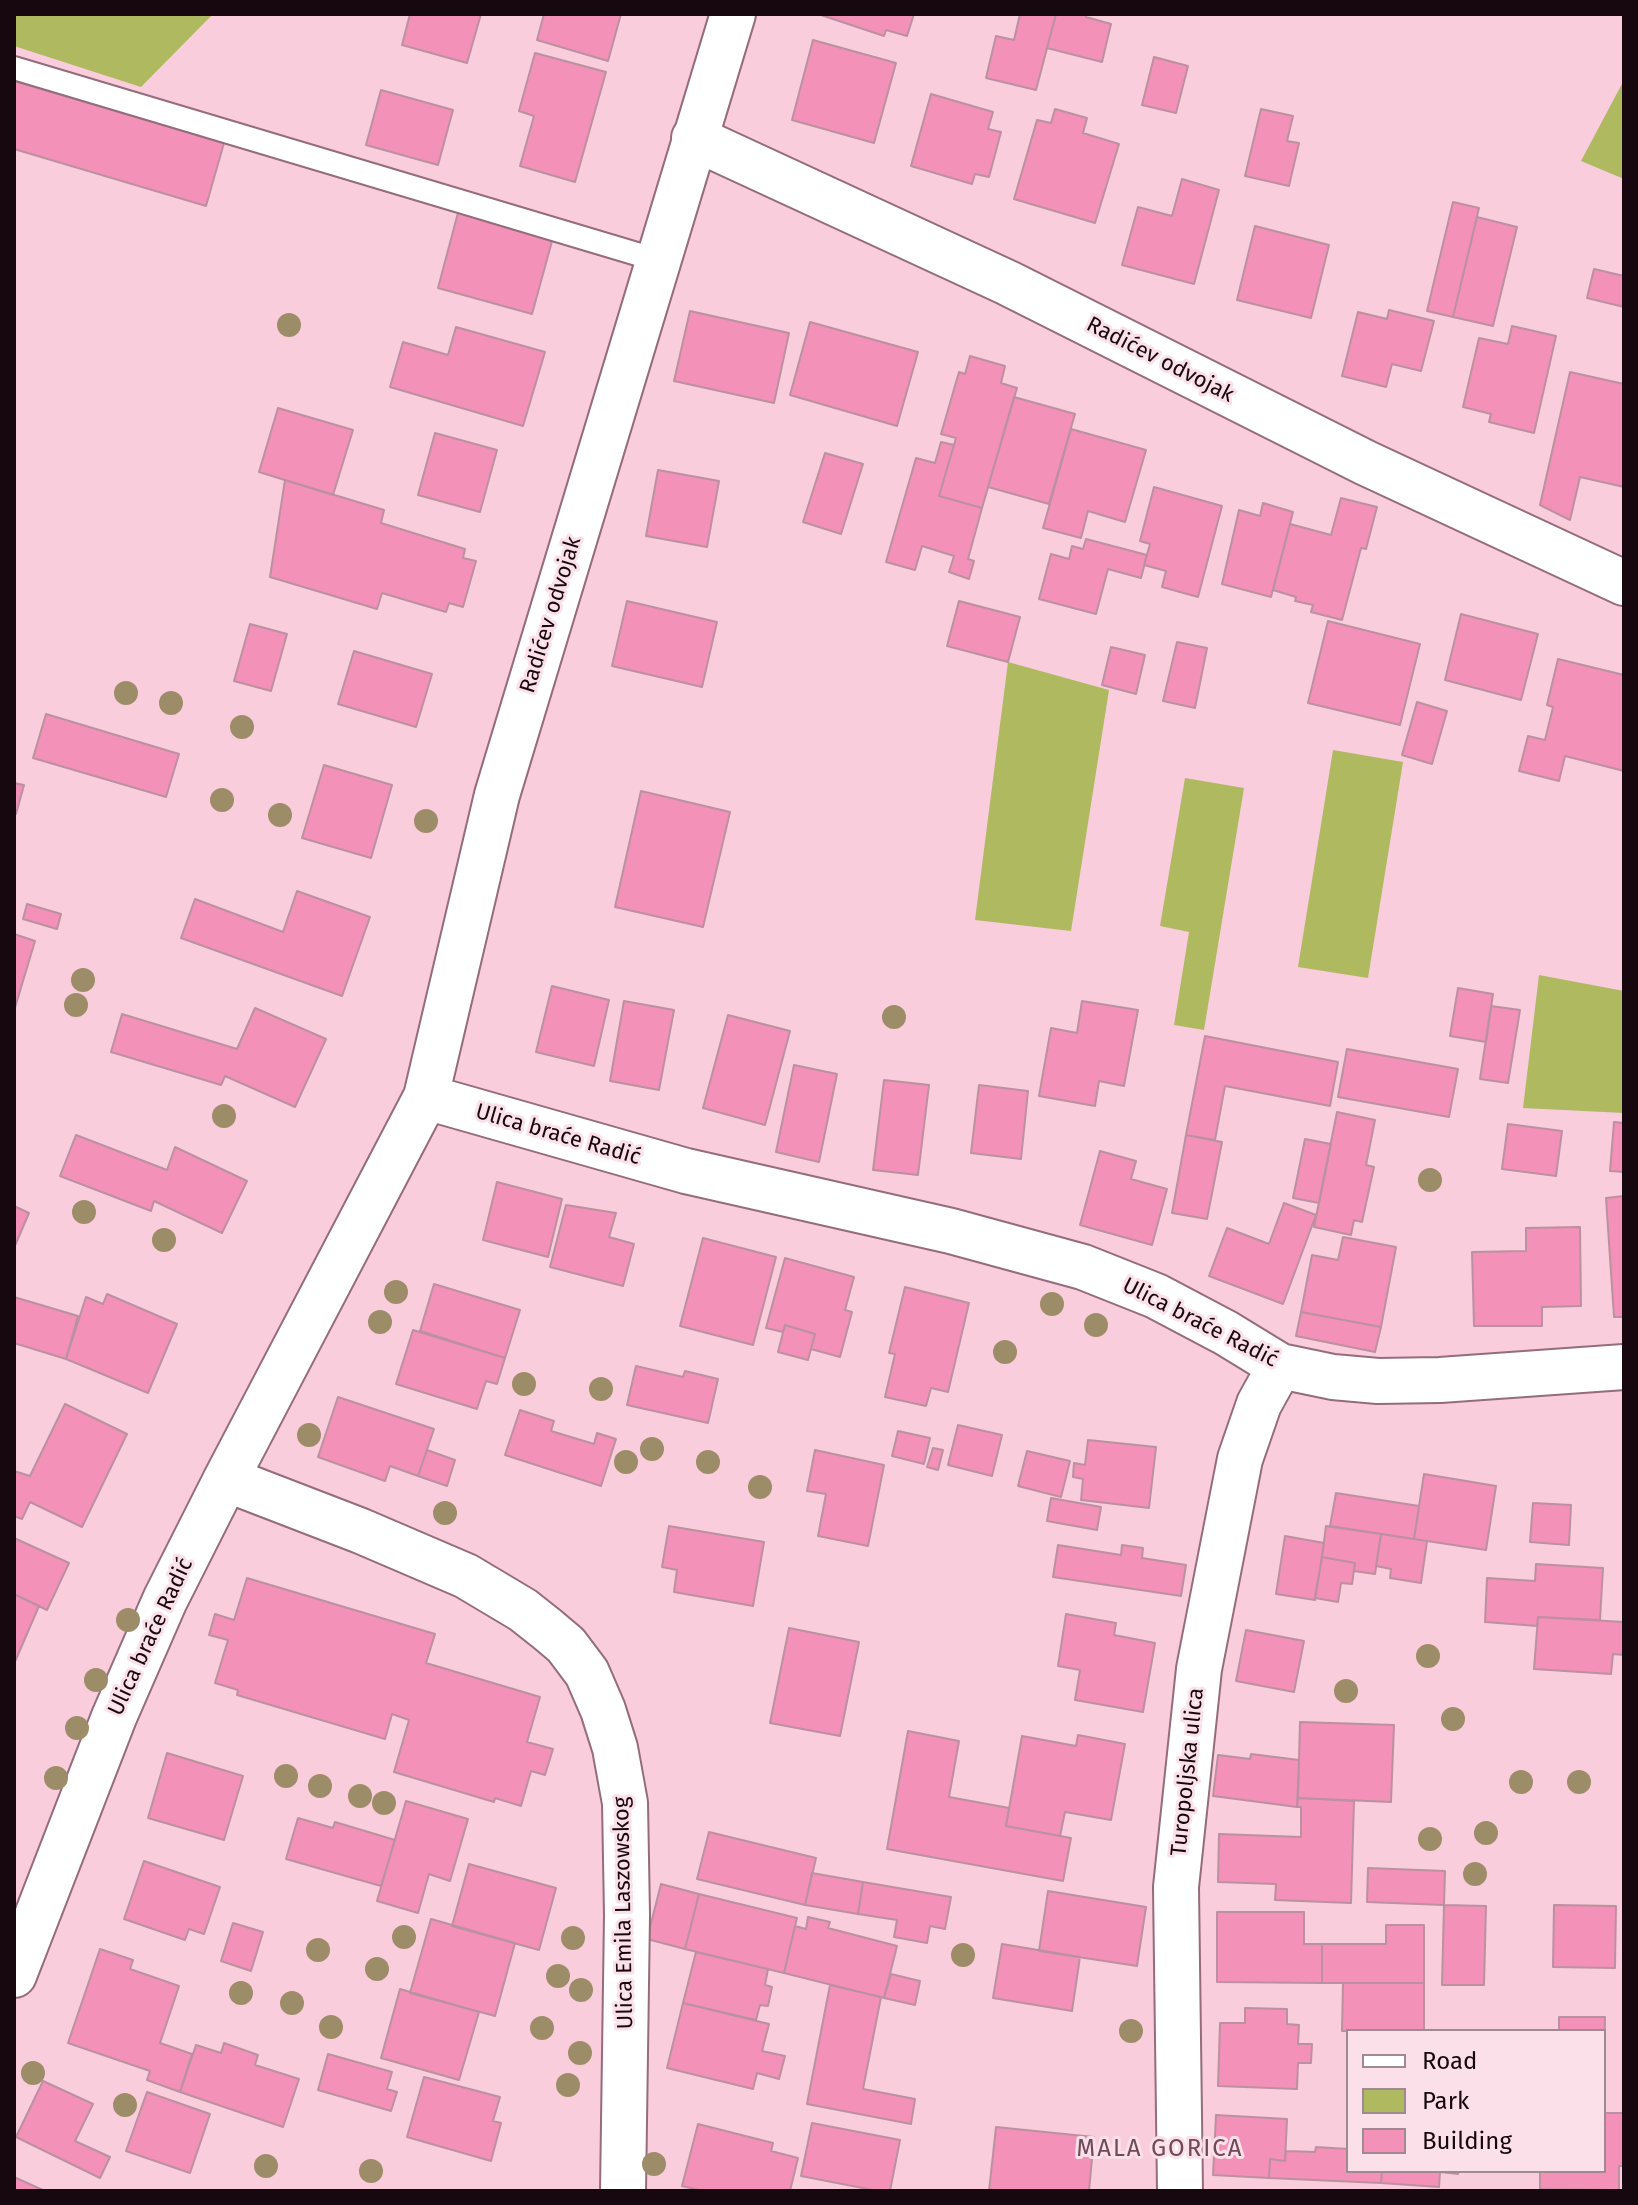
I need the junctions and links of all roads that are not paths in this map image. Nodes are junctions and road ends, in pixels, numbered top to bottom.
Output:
1 (733, 14) edge
2 (14, 68) edge
3 (694, 138) junction
4 (657, 260) junction
5 (1624, 583) edge
6 (426, 1097) junction
7 (1280, 1366) junction
8 (1624, 1367) edge
9 (226, 1479) junction
10 (14, 1975) edge
11 (623, 2191) edge
12 (1180, 2191) edge

1 - 3 street, Radićev odvojak
2 - 4 lane
3 - 4 street, Radićev odvojak
3 - 5 street, Radićev odvojak
4 - 6 street, Radićev odvojak
6 - 7 street, Ulica braće Radić
6 - 9 street, Ulica braće Radić
7 - 8 street, Ulica braće Radić
7 - 12 street, Turopoljska ulica
9 - 10 street, Ulica braće Radić
9 - 11 street, Ulica Emila Laszowskog

